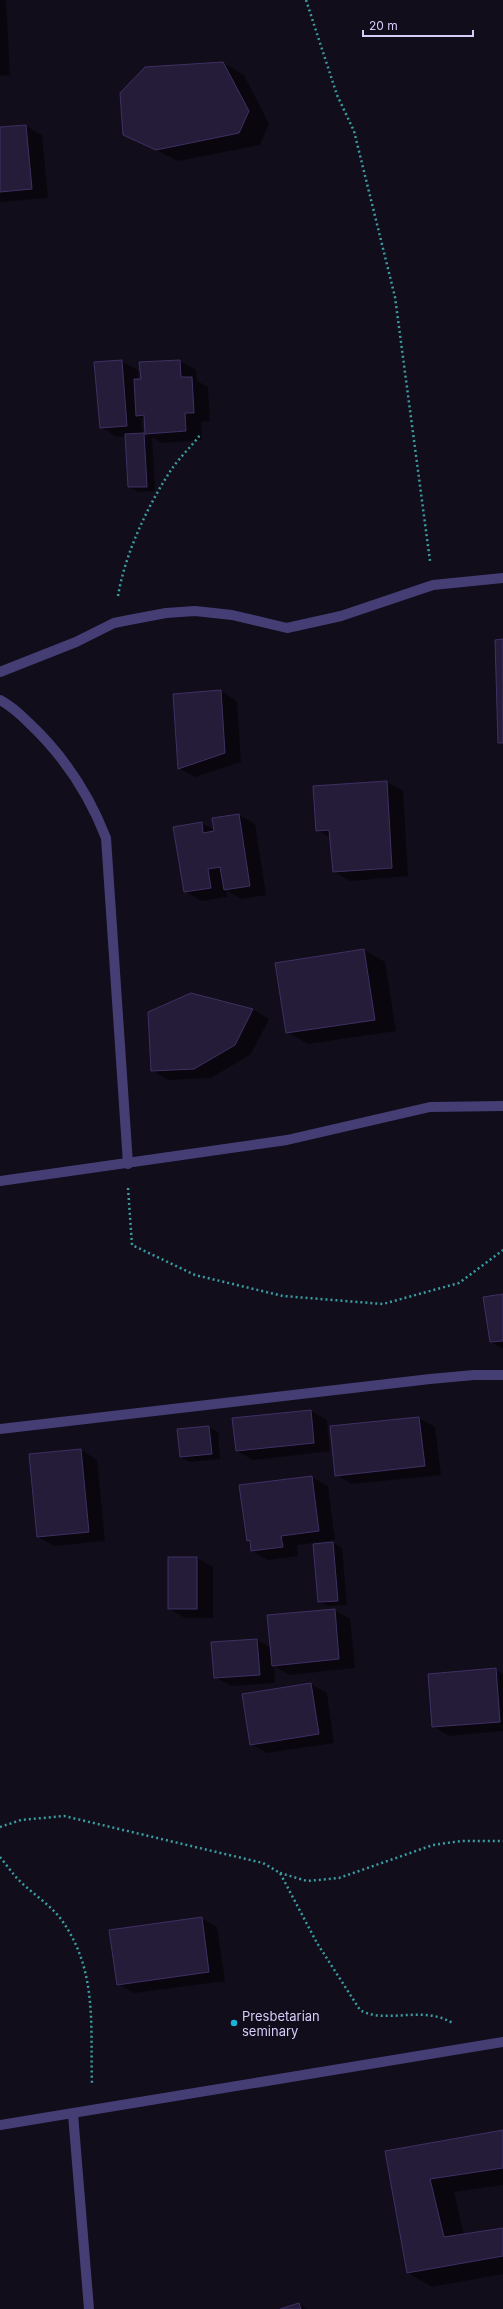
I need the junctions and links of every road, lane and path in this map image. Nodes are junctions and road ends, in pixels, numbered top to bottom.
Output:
1 (306, 0) edge
2 (200, 435) dead end
3 (503, 578) edge
4 (434, 585) junction
5 (114, 623) junction
6 (0, 672) edge
7 (0, 700) edge
8 (503, 1106) edge
9 (128, 1164) junction
10 (0, 1181) edge
11 (503, 1250) edge
12 (503, 1375) edge
13 (0, 1428) edge
14 (0, 1827) edge
15 (503, 1841) edge
16 (0, 1857) edge
17 (280, 1873) junction
18 (503, 2042) edge
19 (483, 2046) junction
20 (93, 2111) junction
21 (73, 2114) junction
22 (0, 2125) edge
23 (89, 2309) edge

1 - 4 path
2 - 5 path
3 - 4 street
4 - 5 street
5 - 6 street
7 - 9 street
8 - 9 street
9 - 10 street
9 - 11 path
12 - 13 street
14 - 17 path
15 - 17 path
16 - 20 path
17 - 19 path
18 - 19 street
19 - 20 street
20 - 21 street
21 - 22 street
21 - 23 street

